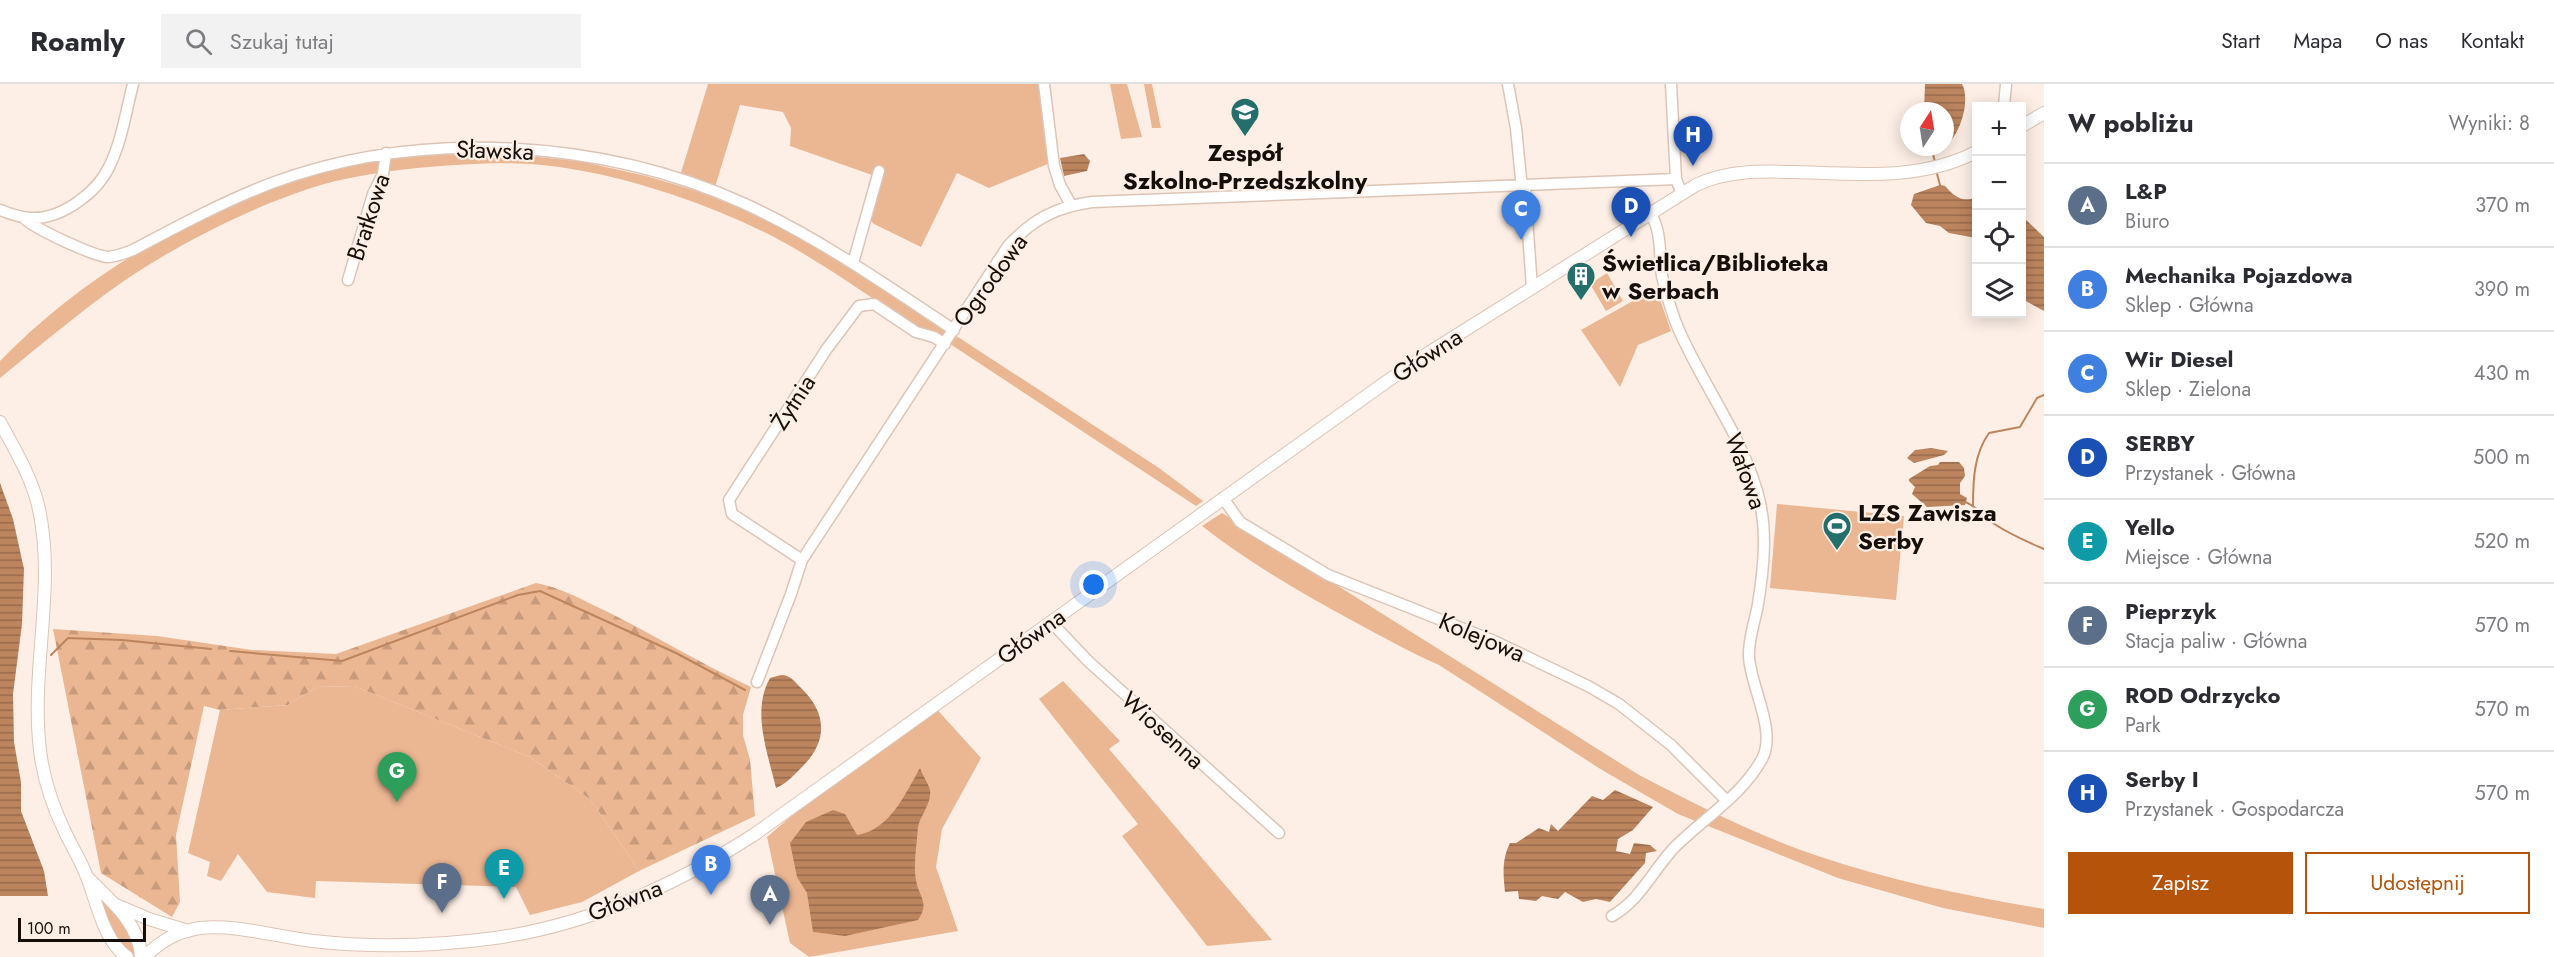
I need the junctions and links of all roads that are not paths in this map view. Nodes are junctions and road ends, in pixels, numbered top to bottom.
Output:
1 (133, 84) edge
2 (1044, 84) edge
3 (1508, 84) edge
4 (1671, 84) edge
5 (2006, 84) edge
6 (2004, 102) edge
7 (2044, 113) edge
8 (2026, 124) edge
9 (386, 153) junction
10 (1972, 154) edge
11 (879, 171) dead end
12 (1677, 179) junction
13 (1523, 184) junction
14 (1682, 194) junction
15 (1071, 205) junction
16 (0, 210) edge
17 (1651, 214) junction
18 (23, 218) junction
19 (853, 263) junction
20 (348, 280) dead end
21 (1532, 288) junction
22 (954, 330) junction
23 (945, 344) junction
24 (0, 422) edge
25 (1223, 498) junction
26 (801, 560) junction
27 (1051, 622) junction
28 (757, 682) dead end
29 (1726, 800) junction
30 (1279, 833) dead end
31 (88, 878) junction
32 (115, 905) junction
33 (1612, 916) dead end
34 (188, 931) junction
35 (121, 954) edge
36 (143, 957) edge

1 - 18 street
2 - 15 street
3 - 13 street
4 - 12 street
5 - 6 street
7 - 8 main road
9 - 18 street, Sławska
9 - 19 street, Sławska
9 - 20 street, Bratkowa
10 - 14 main road, Główna
11 - 19 street
12 - 13 street, Ogrodowa
12 - 14 street
13 - 15 street, Ogrodowa
13 - 21 street
14 - 17 main road, Główna
15 - 22 street, Ogrodowa
16 - 18 street
17 - 21 main road, Główna
17 - 29 street, Wałowa
19 - 22 street, Sławska
21 - 25 main road, Główna
22 - 23 street, Ogrodowa
23 - 26 street, Ogrodowa
23 - 26 street, Żytnia
24 - 31 main road
25 - 27 main road, Główna
25 - 29 street, Kolejowa
26 - 28 street, Ogrodowa
27 - 30 street, Wiosenna
27 - 34 main road, Główna
29 - 33 street, Wałowa
31 - 32 main road
31 - 35 main road
32 - 34 main road
32 - 36 main road
34 - 36 main road, Główna

